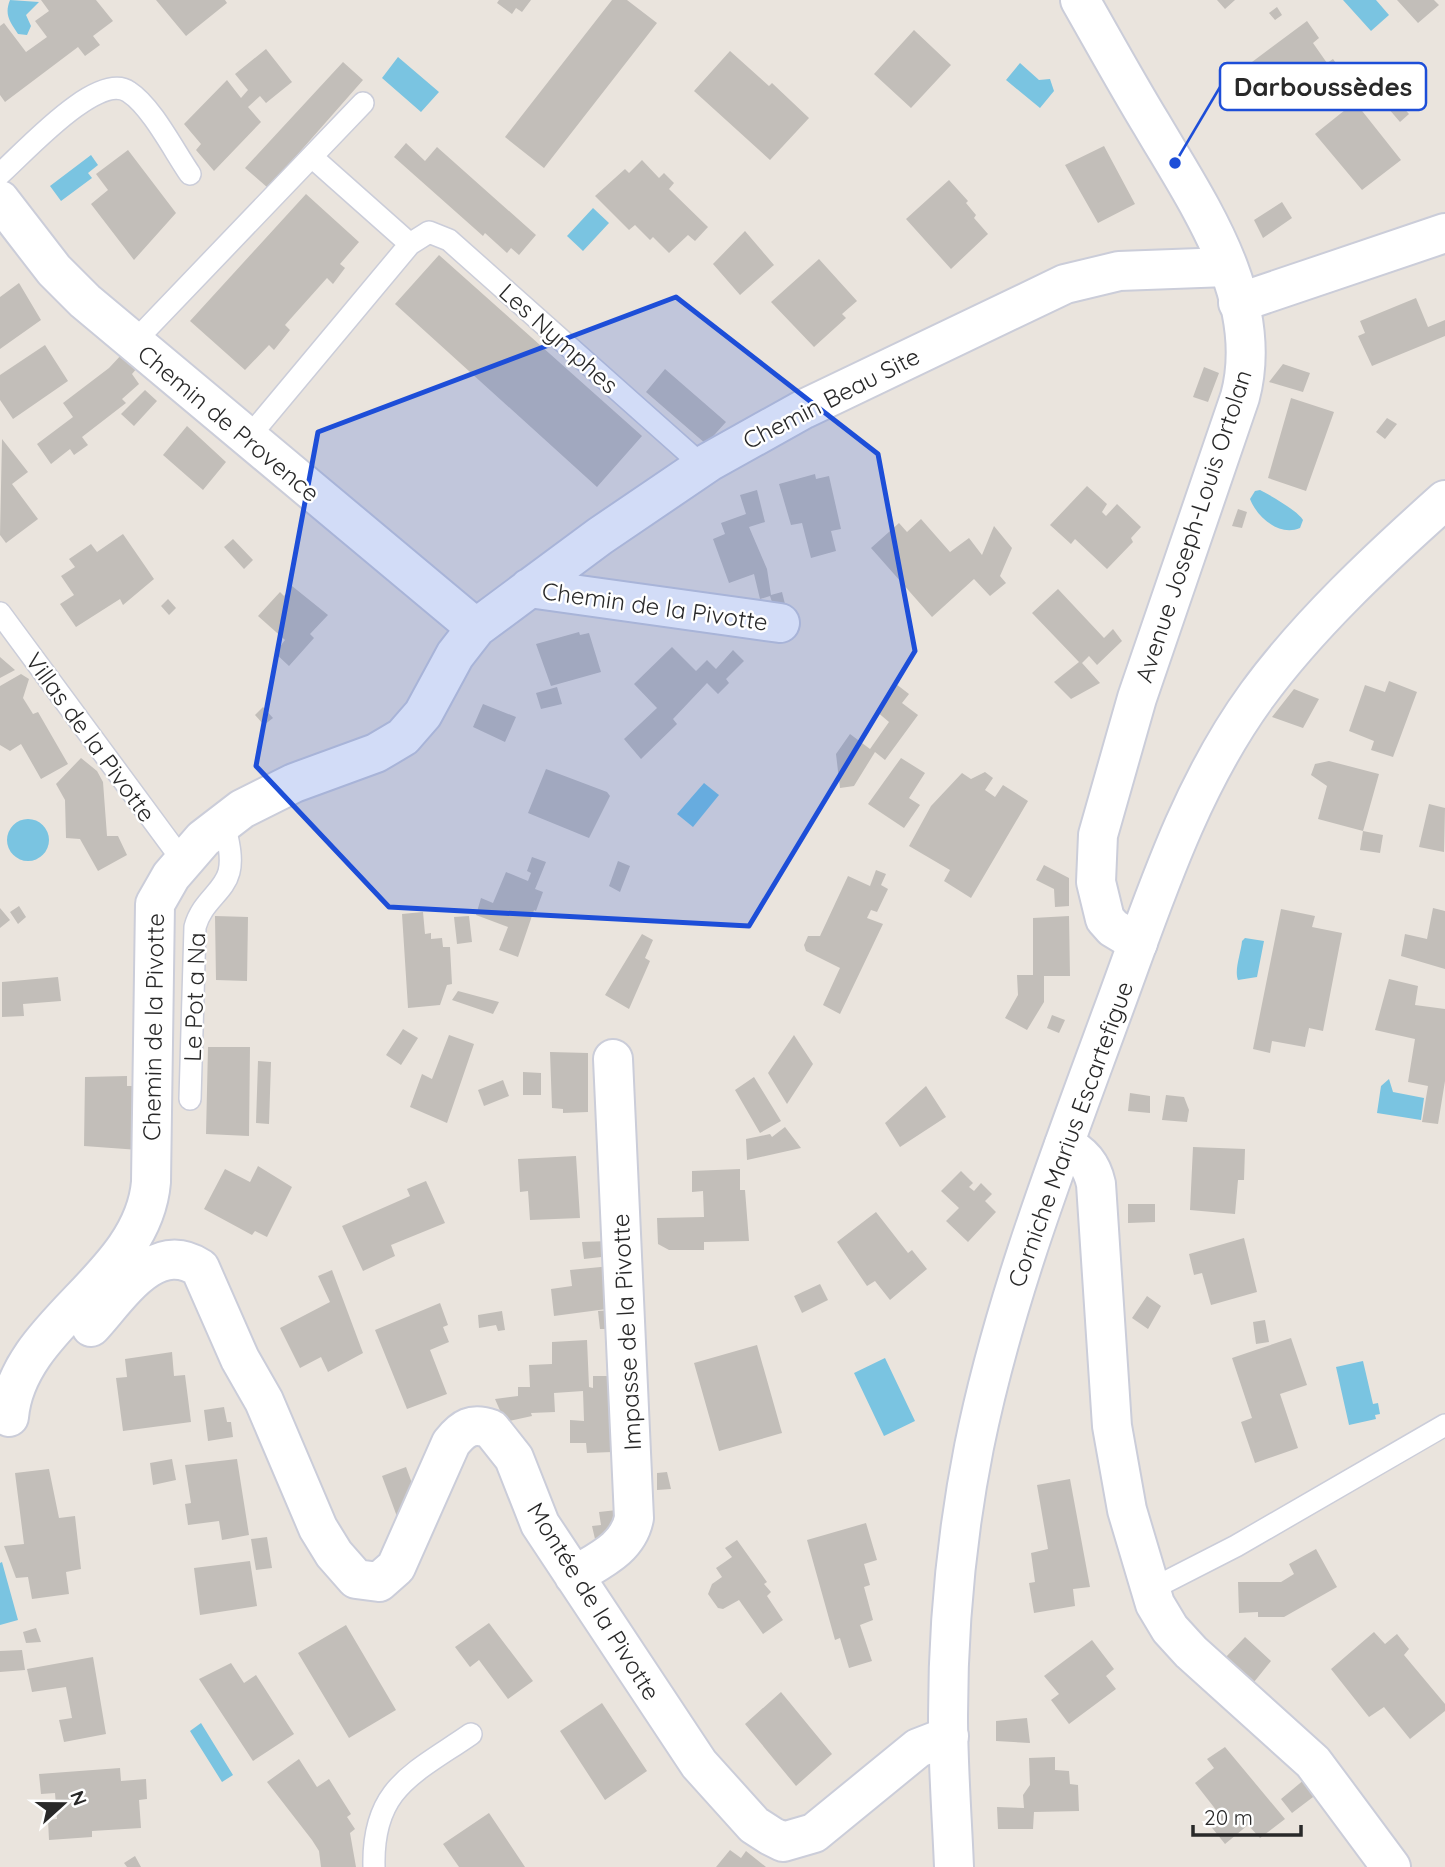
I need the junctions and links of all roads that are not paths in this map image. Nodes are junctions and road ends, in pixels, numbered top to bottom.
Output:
1 (1080, 0) edge
2 (363, 103) dead end
3 (312, 157) junction
4 (0, 174) edge
5 (190, 174) dead end
6 (0, 200) edge
7 (1445, 233) edge
8 (410, 244) junction
9 (1227, 267) junction
10 (1238, 303) junction
11 (134, 342) junction
12 (248, 438) junction
13 (703, 466) junction
14 (1445, 500) edge
15 (529, 588) junction
16 (0, 613) edge
17 (780, 623) dead end
18 (476, 628) junction
19 (223, 822) junction
20 (183, 861) junction
21 (1138, 943) junction
22 (613, 1059) dead end
23 (190, 1099) dead end
24 (1064, 1145) junction
25 (4, 1422) edge
26 (1445, 1425) edge
27 (574, 1576) junction
28 (1150, 1590) junction
29 (471, 1734) dead end
30 (949, 1736) junction
31 (374, 1867) edge
32 (954, 1867) edge
33 (1391, 1867) edge

1 - 9 street, Avenue Joseph-Louis Ortolan
2 - 3 lane
3 - 8 lane
3 - 11 lane
4 - 5 lane
6 - 11 street, Chemin de Provence
7 - 10 street
8 - 12 lane
8 - 13 lane, Les Nymphes
9 - 10 street, Avenue Joseph-Louis Ortolan
9 - 13 street, Chemin Beau Site
10 - 21 street, Avenue Joseph-Louis Ortolan
11 - 12 street, Chemin de Provence
12 - 18 street, Chemin de Provence
13 - 15 street, Chemin Beau Site
14 - 21 street, Corniche Marius Escartefigue
15 - 17 street, Chemin de la Pivotte
15 - 18 street, Chemin Beau Site
16 - 20 lane, Villas de la Pivotte
18 - 19 street, Chemin de la Pivotte
19 - 20 street, Chemin de la Pivotte
19 - 23 lane, Le Pot a Na
20 - 25 street, Chemin de la Pivotte
21 - 24 street, Corniche Marius Escartefigue
22 - 27 street, Impasse de la Pivotte
24 - 28 street
24 - 30 street, Corniche Marius Escartefigue
25 - 27 street, Montée de la Pivotte
26 - 28 lane
27 - 30 street, Montée de la Pivotte
28 - 33 street
29 - 31 lane
30 - 32 street, Corniche Marius Escartefigue

